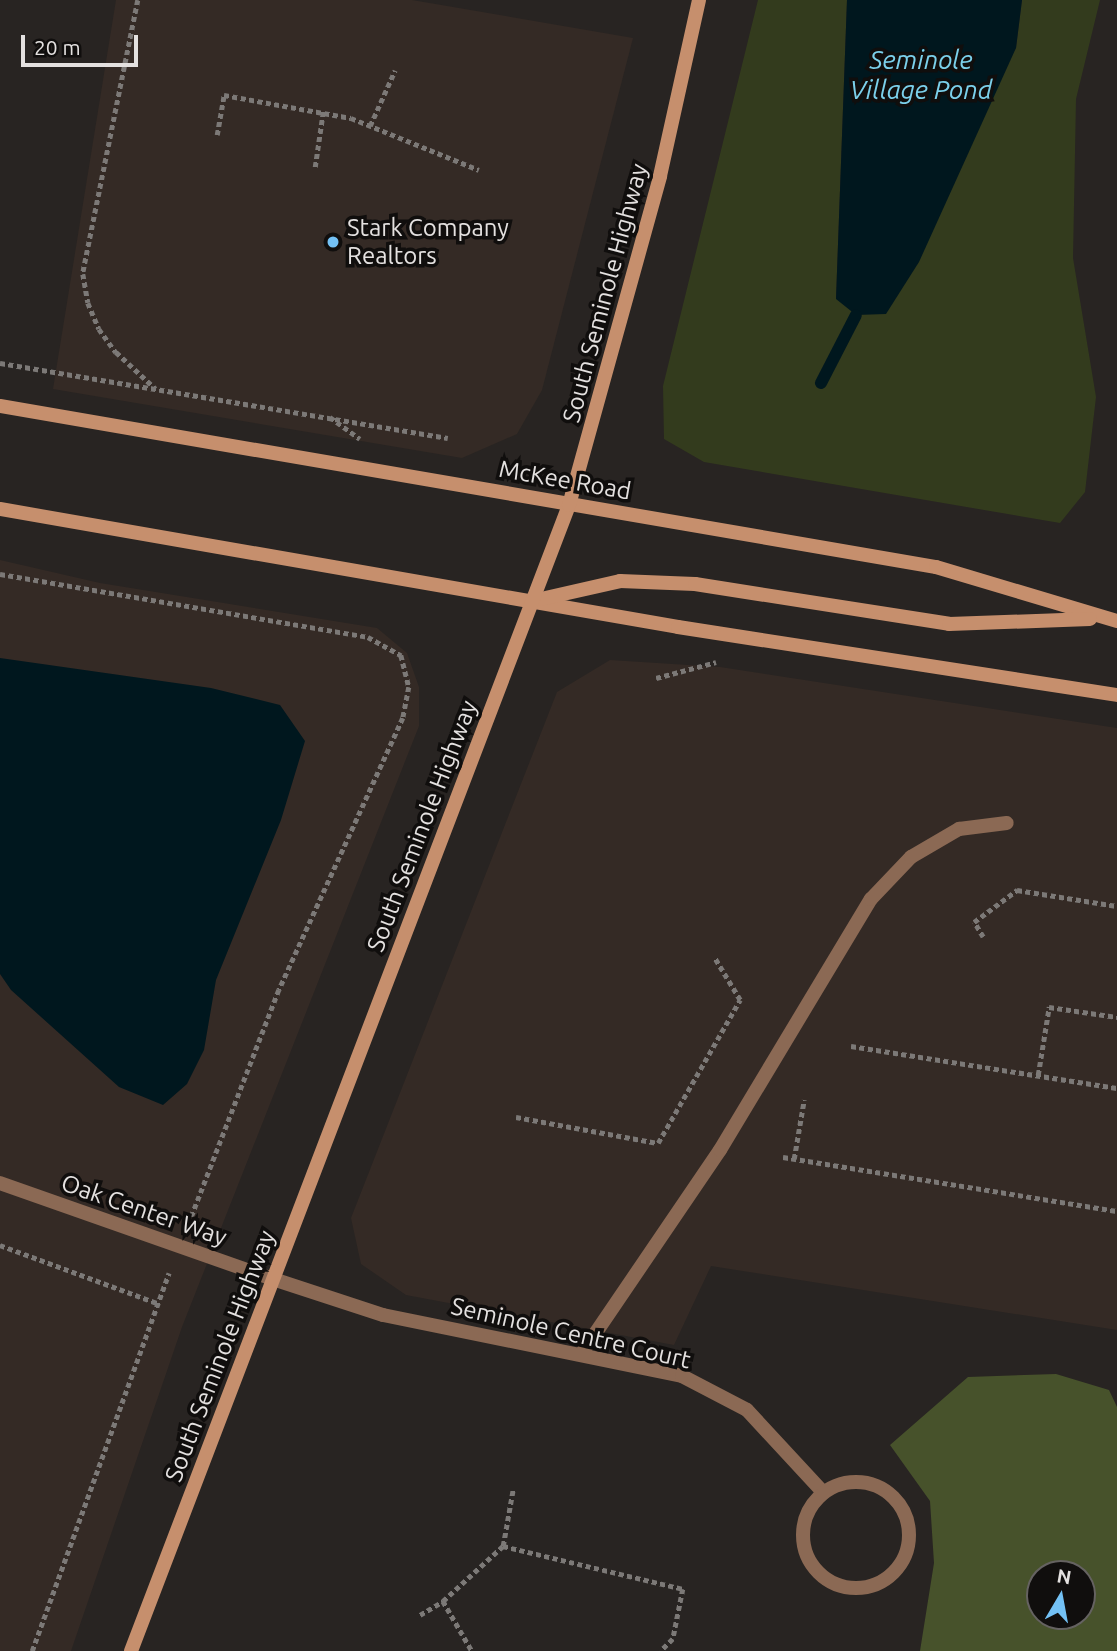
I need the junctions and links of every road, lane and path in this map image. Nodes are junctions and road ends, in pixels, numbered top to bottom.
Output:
1 (138, 0) edge
2 (699, 0) edge
3 (395, 70) dead end
4 (323, 112) junction
5 (370, 126) junction
6 (217, 135) dead end
7 (315, 167) dead end
8 (480, 170) dead end
9 (0, 363) edge
10 (157, 389) junction
11 (0, 406) edge
12 (327, 415) junction
13 (359, 438) dead end
14 (448, 439) dead end
15 (569, 505) junction
16 (0, 509) edge
17 (0, 574) edge
18 (534, 601) junction
19 (1101, 619) junction
20 (1117, 621) edge
21 (1117, 695) edge
22 (1007, 823) dead end
23 (1117, 906) edge
24 (983, 937) dead end
25 (714, 957) dead end
26 (1117, 1017) edge
27 (852, 1046) dead end
28 (1038, 1075) junction
29 (1117, 1088) edge
30 (804, 1100) dead end
31 (516, 1117) dead end
32 (783, 1157) dead end
33 (794, 1159) junction
34 (0, 1183) edge
35 (1117, 1211) edge
36 (189, 1223) dead end
37 (0, 1245) edge
38 (169, 1273) dead end
39 (273, 1279) junction
40 (157, 1304) junction
41 (582, 1353) junction
42 (513, 1489) dead end
43 (823, 1492) junction
44 (503, 1546) junction
45 (443, 1601) junction
46 (420, 1615) dead end
47 (32, 1651) edge
48 (131, 1651) edge
49 (472, 1651) edge
50 (661, 1651) edge

1 - 10 path
2 - 15 main road, South Seminole Highway
3 - 5 path
4 - 5 path
4 - 6 path
4 - 7 path
5 - 8 path
9 - 10 path
10 - 12 path
11 - 15 main road, McKee Road
12 - 13 path
12 - 14 path
15 - 18 main road, South Seminole Highway
15 - 19 main road, McKee Road
16 - 18 main road
17 - 36 path
18 - 19 main road
18 - 21 main road
18 - 39 main road, South Seminole Highway
19 - 20 main road, McKee Road
22 - 41 street
23 - 24 path
25 - 31 path
26 - 28 path
27 - 28 path
28 - 29 path
30 - 33 path
32 - 33 path
33 - 35 path
34 - 39 street, Oak Center Way
37 - 40 path
38 - 40 path
39 - 41 street, Seminole Centre Court
39 - 48 main road, South Seminole Highway
40 - 47 path
41 - 43 street, Seminole Centre Court
42 - 44 path
43 - 43 street
44 - 45 path
44 - 50 path
45 - 46 path
45 - 49 path

